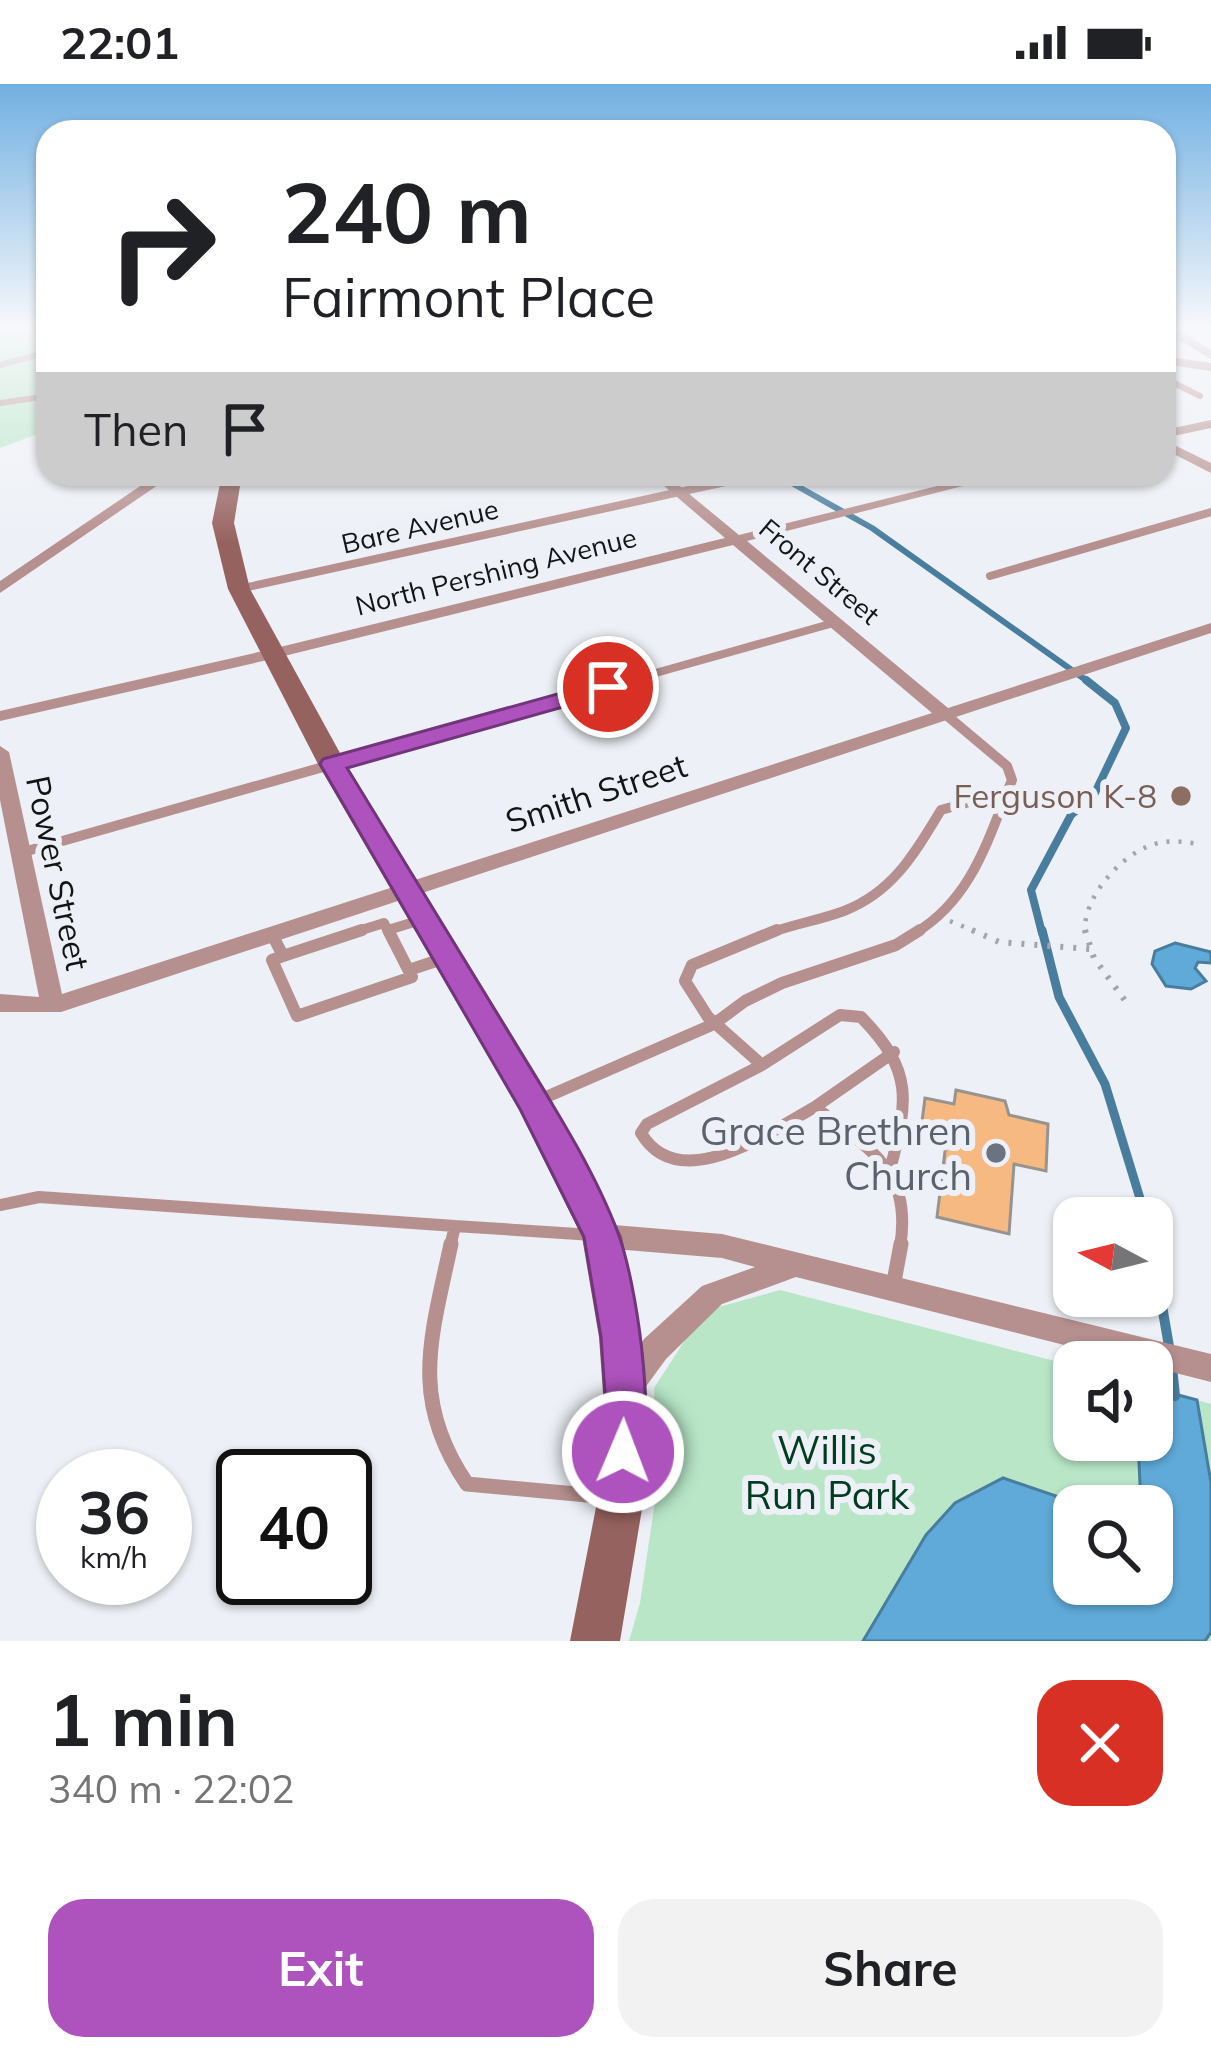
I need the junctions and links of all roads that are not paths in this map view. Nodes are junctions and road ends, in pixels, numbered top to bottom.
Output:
1 (36, 398) edge
2 (0, 403) edge
3 (1211, 424) edge
4 (1176, 431) edge
5 (1176, 450) edge
6 (1211, 469) edge
7 (149, 486) edge
8 (229, 486) edge
9 (674, 486) edge
10 (702, 486) edge
11 (952, 486) edge
12 (680, 490) junction
13 (1211, 512) edge
14 (738, 540) junction
15 (990, 576) dead end
16 (0, 588) edge
17 (239, 589) junction
18 (837, 622) junction
19 (1211, 628) edge
20 (272, 654) junction
21 (945, 714) junction
22 (0, 716) edge
23 (0, 752) edge
24 (332, 764) junction
25 (1009, 791) junction
26 (20, 853) junction
27 (406, 890) junction
28 (354, 907) junction
29 (424, 919) junction
30 (365, 929) junction
31 (388, 930) junction
32 (277, 945) junction
33 (447, 957) junction
34 (409, 970) junction
35 (0, 1003) edge
36 (52, 1006) junction
37 (714, 1024) junction
38 (894, 1052) junction
39 (762, 1065) junction
40 (534, 1102) junction
41 (815, 1107) junction
42 (890, 1171) junction
43 (0, 1205) edge
44 (455, 1226) junction
45 (602, 1236) junction
46 (798, 1264) junction
47 (893, 1287) junction
48 (1211, 1368) edge
49 (624, 1391) junction
50 (621, 1497) junction
51 (595, 1641) edge

1 - 2 lane
3 - 4 street
5 - 6 street
7 - 16 street
8 - 17 street
9 - 12 street, Front Street
10 - 12 lane, Bare Avenue
11 - 14 street, North Pershing Avenue
12 - 14 street, Front Street
12 - 17 lane, Bare Avenue
13 - 15 lane
14 - 18 street, Front Street
14 - 20 street, North Pershing Avenue
17 - 20 street
18 - 21 street, Front Street
18 - 24 lane
19 - 21 street, Smith Street
20 - 22 street, North Pershing Avenue
20 - 24 street
21 - 25 lane
21 - 27 street, Smith Street
23 - 26 street, Power Street
24 - 26 lane
24 - 27 street
25 - 37 lane
25 - 37 lane
26 - 36 street, Power Street
27 - 28 street, Smith Street
27 - 29 street
28 - 30 lane
28 - 32 street, Smith Street
29 - 31 lane
29 - 33 street
30 - 31 lane
30 - 32 lane
31 - 34 lane
32 - 34 lane
32 - 36 street, Smith Street
33 - 34 lane
33 - 40 street
35 - 36 street, Smith Street
37 - 39 lane
37 - 40 lane
38 - 39 lane
38 - 41 lane
38 - 42 lane
39 - 41 lane
40 - 45 street
41 - 42 lane
42 - 47 lane
43 - 44 lane
44 - 45 lane
44 - 50 lane
45 - 46 street
45 - 49 street
46 - 47 street
46 - 49 street
47 - 48 street
49 - 50 street
50 - 51 street

